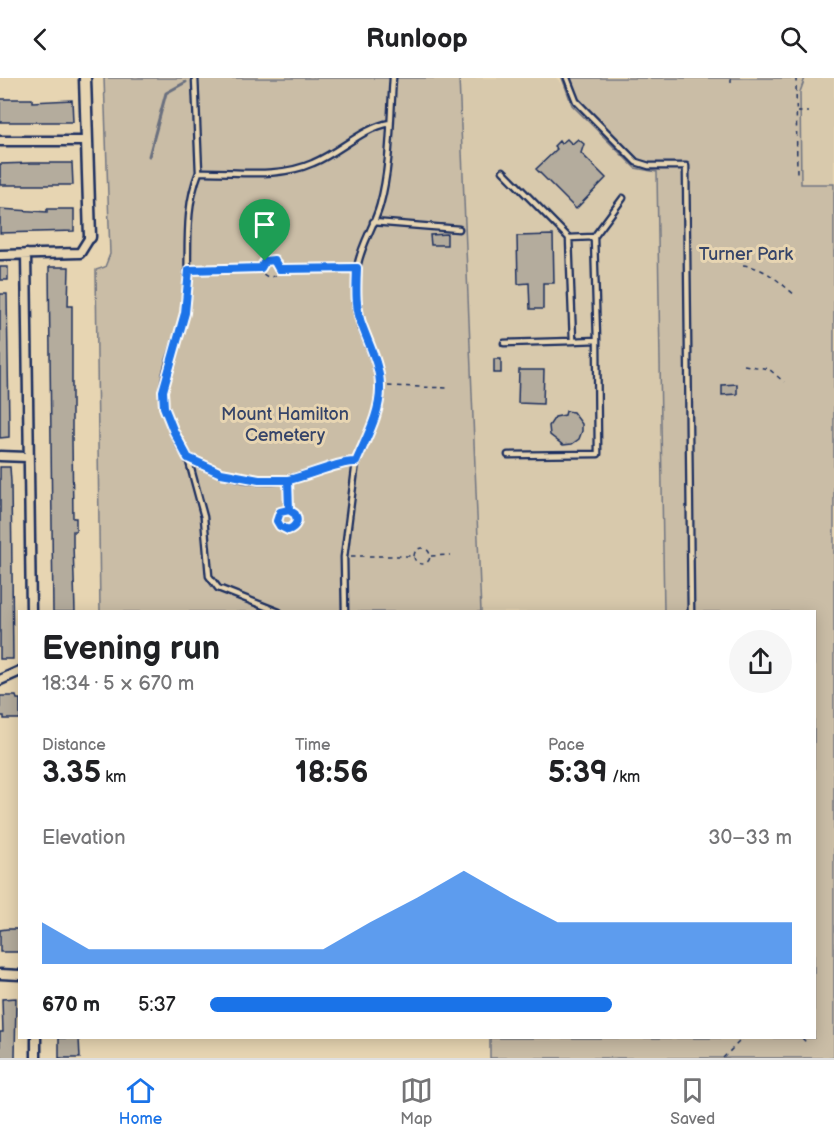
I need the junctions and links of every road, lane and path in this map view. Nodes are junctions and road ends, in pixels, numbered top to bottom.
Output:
1 (85, 78) edge
2 (195, 78) edge
3 (393, 78) edge
4 (567, 78) edge
5 (731, 78) edge
6 (796, 78) edge
7 (731, 82) dead end
8 (796, 111) junction
9 (809, 112) dead end
10 (390, 123) junction
11 (0, 141) edge
12 (86, 141) junction
13 (503, 171) dead end
14 (199, 172) junction
15 (797, 175) dead end
16 (623, 198) dead end
17 (373, 222) junction
18 (459, 229) dead end
19 (90, 237) joint
20 (594, 237) junction
21 (569, 238) junction
22 (26, 254) junction
23 (0, 255) edge
24 (743, 265) dead end
25 (261, 268) junction
26 (357, 268) junction
27 (279, 269) junction
28 (189, 270) junction
29 (795, 295) dead end
30 (597, 340) junction
31 (573, 341) junction
32 (504, 343) dead end
33 (744, 365) dead end
34 (784, 382) dead end
35 (380, 386) junction
36 (450, 388) dead end
37 (508, 455) dead end
38 (0, 456) edge
39 (27, 457) junction
40 (188, 458) junction
41 (356, 462) junction
42 (288, 480) junction
43 (289, 510) junction
44 (451, 555) dead end
45 (344, 556) junction
46 (413, 556) junction
47 (430, 556) junction
48 (31, 610) edge
49 (274, 610) edge
50 (345, 610) edge
51 (691, 610) edge
52 (18, 672) edge
53 (0, 680) edge
54 (0, 974) edge
55 (18, 975) edge
56 (36, 1039) edge
57 (742, 1039) edge
58 (803, 1039) edge
59 (807, 1043) dead end
60 (36, 1058) edge
61 (723, 1058) edge

1 - 12 street
2 - 14 lane
3 - 10 lane
4 - 51 lane
5 - 7 path
6 - 8 path
8 - 9 path
8 - 15 path
10 - 14 lane
10 - 17 lane
11 - 12 street
12 - 19 street
13 - 21 lane
14 - 28 lane
16 - 20 lane
17 - 18 lane
17 - 26 lane
19 - 22 street
20 - 21 lane
20 - 30 lane
21 - 31 lane
22 - 23 street
22 - 39 street
24 - 29 path
25 - 27 path
25 - 27 path
25 - 28 path
26 - 27 path
26 - 35 lane
28 - 40 lane
30 - 31 lane
30 - 37 lane
31 - 32 lane
33 - 34 path
35 - 36 path
35 - 41 lane
38 - 39 street
39 - 48 street
40 - 42 lane
40 - 49 lane
41 - 42 lane
41 - 45 lane
42 - 43 path
43 - 43 path
44 - 47 path
45 - 46 path
45 - 50 lane
46 - 47 path
46 - 47 path
52 - 53 street
54 - 55 street
56 - 60 street
57 - 61 path
58 - 59 path

